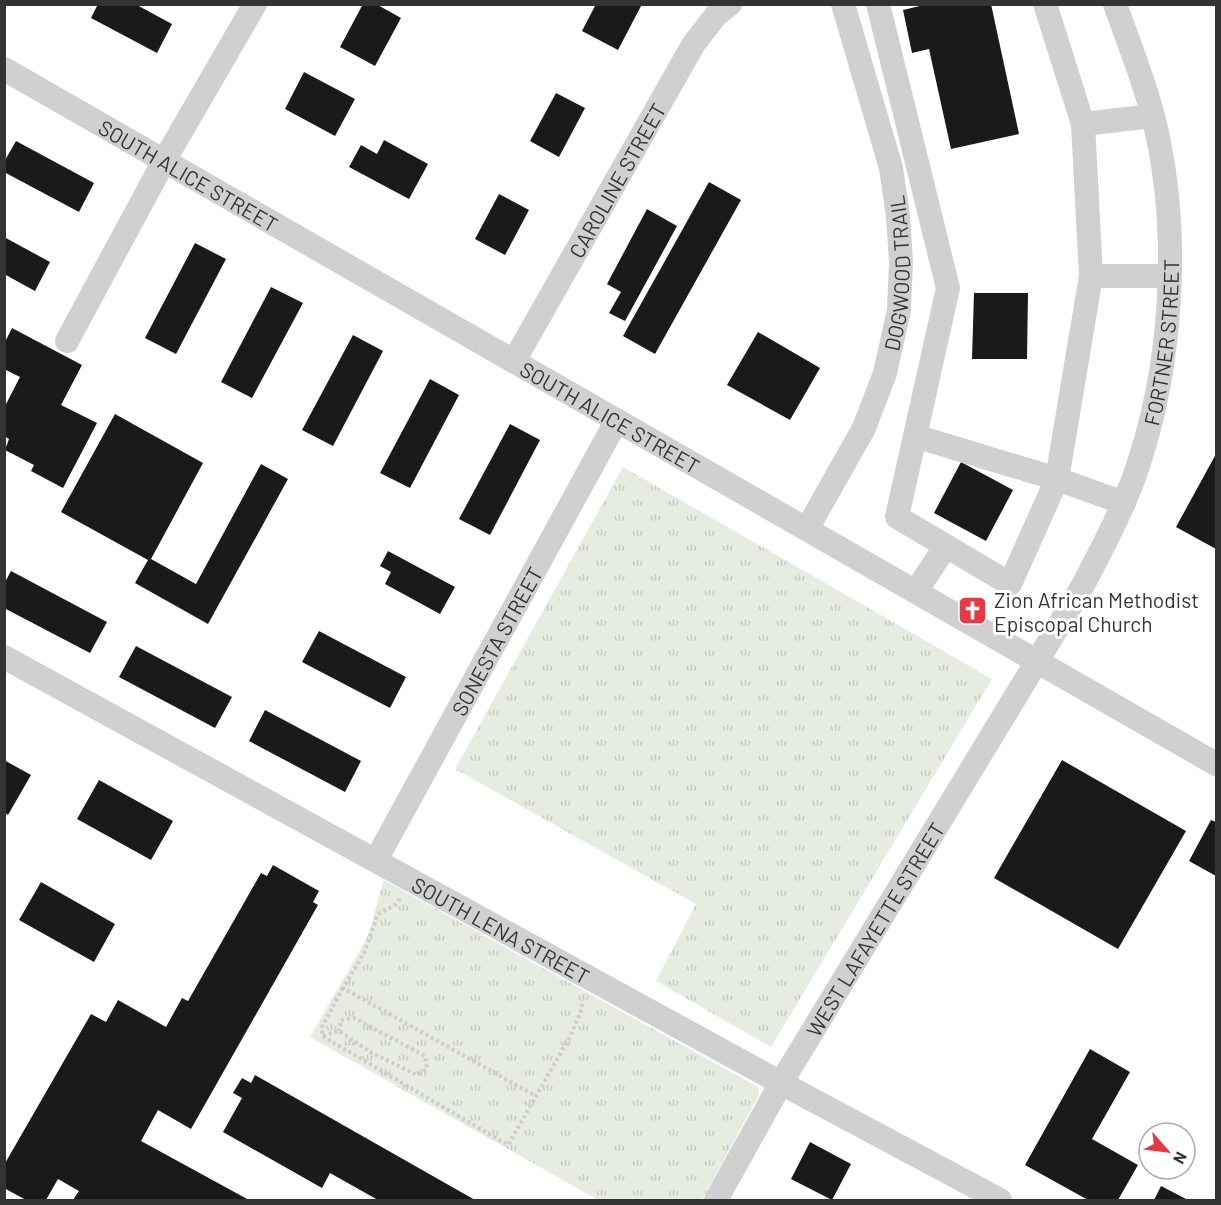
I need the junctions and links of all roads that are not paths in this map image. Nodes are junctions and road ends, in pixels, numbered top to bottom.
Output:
1 (255, 4) edge
2 (730, 4) edge
3 (843, 4) edge
4 (878, 4) edge
5 (1046, 4) edge
6 (1115, 4) edge
7 (4, 69) edge
8 (1153, 116) junction
9 (1083, 124) junction
10 (164, 161) junction
11 (1091, 276) junction
12 (1168, 276) junction
13 (67, 341) dead end
14 (514, 361) junction
15 (617, 420) junction
16 (915, 435) junction
17 (1057, 479) junction
18 (1124, 503) junction
19 (807, 529) junction
20 (946, 546) junction
21 (916, 591) junction
22 (4, 657) edge
23 (1038, 662) junction
24 (1216, 764) edge
25 (376, 860) junction
26 (781, 1083) junction
27 (716, 1200) edge
28 (1000, 1200) edge

1 - 10 street
2 - 14 street, CAROLINE STREET
3 - 19 street, DOGWOOD TRAIL
4 - 16 street
5 - 9 street
6 - 8 street, FORTNER STREET
7 - 10 street, SOUTH ALICE STREET
8 - 9 street
8 - 12 street, FORTNER STREET
9 - 11 street
10 - 13 street
10 - 14 street, SOUTH ALICE STREET
11 - 12 street
11 - 17 street
12 - 18 street, FORTNER STREET
14 - 15 street, SOUTH ALICE STREET
15 - 19 street, SOUTH ALICE STREET
15 - 25 street, SONESTA STREET
16 - 17 street
16 - 20 street
17 - 18 street
17 - 20 street
18 - 23 street, FORTNER STREET
19 - 21 street, SOUTH ALICE STREET
20 - 21 street
21 - 23 street, SOUTH ALICE STREET
22 - 25 street, SOUTH LENA STREET
23 - 24 street, SOUTH ALICE STREET
23 - 26 street, WEST LAFAYETTE STREET
25 - 26 street, SOUTH LENA STREET
26 - 27 street, WEST LAFAYETTE STREET
26 - 28 street, SOUTH LENA STREET

